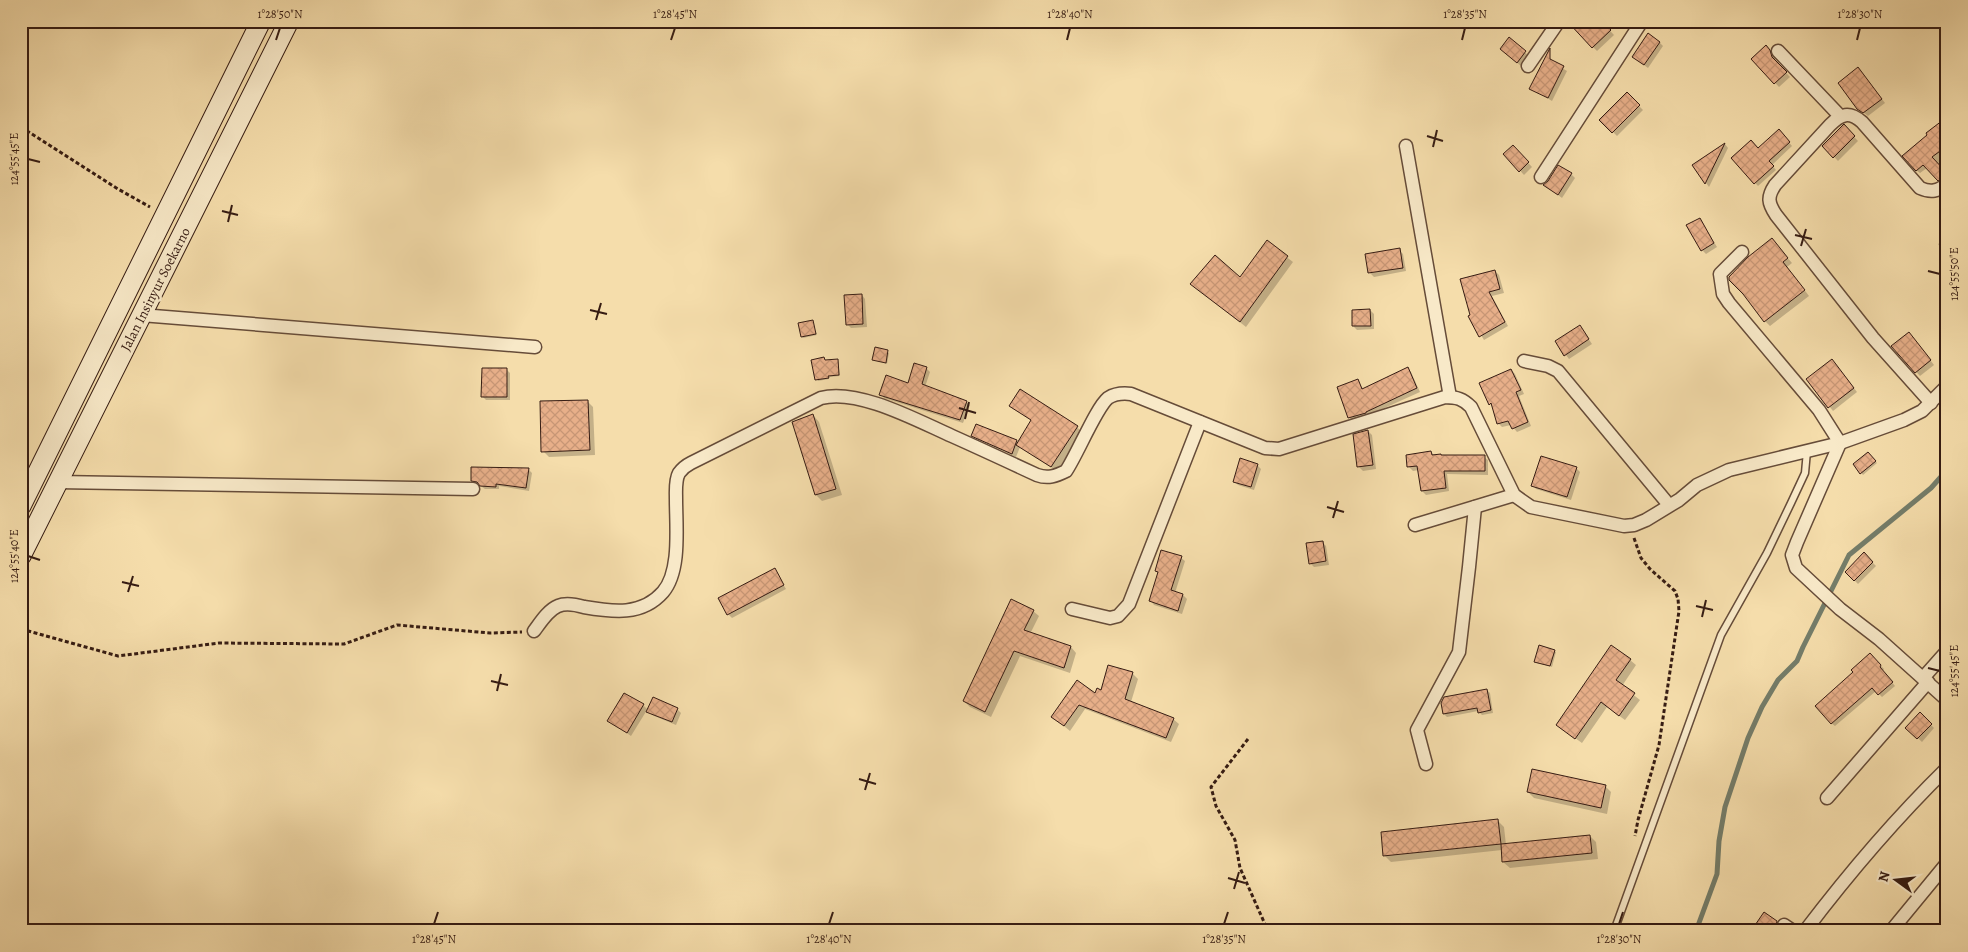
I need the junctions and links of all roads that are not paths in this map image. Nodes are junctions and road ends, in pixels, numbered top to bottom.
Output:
1 (261, 21) edge
2 (1559, 21) edge
3 (1642, 21) edge
4 (285, 29) edge
5 (1778, 51) dead end
6 (1528, 66) dead end
7 (1840, 116) junction
8 (1406, 146) dead end
9 (1541, 177) dead end
10 (1947, 184) edge
11 (1742, 252) dead end
12 (141, 315) junction
13 (535, 347) dead end
14 (1524, 361) dead end
15 (1947, 386) edge
16 (1450, 397) junction
17 (1931, 403) junction
18 (1200, 422) junction
19 (1840, 443) junction
20 (1807, 451) junction
21 (57, 482) junction
22 (473, 489) dead end
23 (1514, 495) junction
24 (1670, 505) junction
25 (21, 506) edge
26 (1474, 507) junction
27 (1415, 525) dead end
28 (21, 556) edge
29 (1072, 609) dead end
30 (534, 631) road end
31 (1947, 651) edge
32 (1925, 680) junction
33 (1947, 700) edge
34 (1426, 764) dead end
35 (1947, 768) edge
36 (1827, 798) dead end
37 (1947, 863) edge
38 (1614, 931) edge
39 (1805, 931) edge
40 (1891, 931) edge

1 - 4 main road
1 - 25 main road, Jalan Insinyur Soekarno
2 - 6 street
3 - 9 street
4 - 12 main road, Jalan Insinyur Soekarno
5 - 7 street
7 - 10 street
7 - 17 street
8 - 16 street
11 - 19 street
12 - 13 street
12 - 21 main road, Jalan Insinyur Soekarno
14 - 24 street
15 - 17 street
16 - 18 street
16 - 23 street
17 - 19 street
18 - 29 street
18 - 30 street
19 - 20 street
19 - 32 street
20 - 24 street
20 - 38 lane
21 - 22 street
21 - 28 main road, Jalan Insinyur Soekarno
23 - 24 street
23 - 26 street
26 - 27 street
26 - 34 street
31 - 32 street
32 - 33 street
32 - 36 street
35 - 39 street
37 - 40 street

